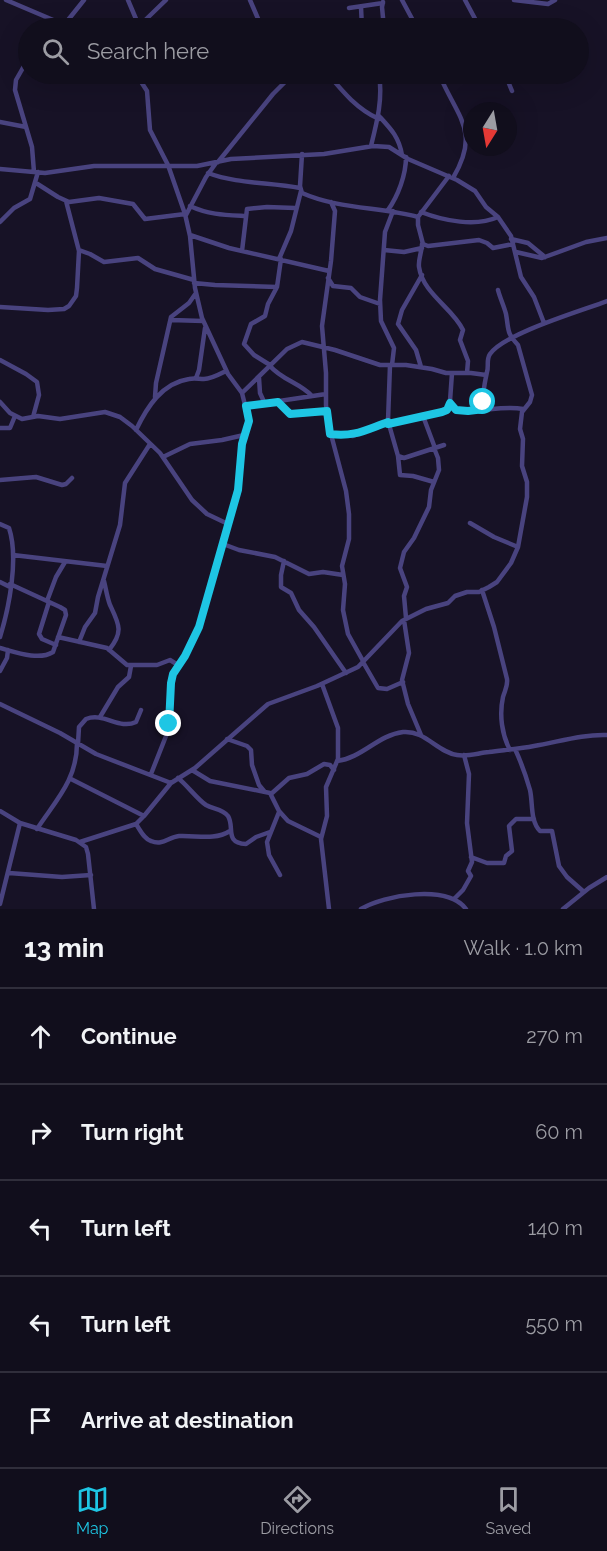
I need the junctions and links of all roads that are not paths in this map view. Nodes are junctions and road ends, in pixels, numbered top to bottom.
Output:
1 (6, 0) edge
2 (84, 0) edge
3 (128, 0) edge
4 (166, 0) edge
5 (251, 0) edge
6 (402, 0) edge
7 (465, 0) edge
8 (514, 0) edge
9 (555, 0) edge
10 (384, 1) edge
11 (361, 7) junction
12 (349, 8) dead end
13 (47, 18) edge
14 (70, 18) edge
15 (135, 18) edge
16 (147, 18) edge
17 (258, 18) edge
18 (362, 18) edge
19 (384, 18) edge
20 (412, 18) edge
21 (475, 18) edge
22 (18, 77) edge
23 (142, 84) edge
24 (283, 84) edge
25 (336, 84) edge
26 (379, 84) edge
27 (444, 84) edge
28 (510, 84) edge
29 (512, 91) dead end
30 (379, 117) junction
31 (0, 123) edge
32 (26, 127) junction
33 (371, 146) junction
34 (302, 154) junction
35 (404, 156) junction
36 (217, 162) junction
37 (168, 165) junction
38 (0, 169) edge
39 (36, 172) junction
40 (208, 173) junction
41 (451, 177) junction
42 (36, 183) junction
43 (300, 190) junction
44 (66, 201) junction
45 (331, 202) junction
46 (190, 206) junction
47 (295, 208) junction
48 (391, 211) junction
49 (420, 214) junction
50 (185, 215) junction
51 (246, 216) junction
52 (498, 217) junction
53 (0, 222) edge
54 (190, 235) junction
55 (607, 238) edge
56 (512, 241) junction
57 (422, 246) junction
58 (79, 250) junction
59 (384, 250) junction
60 (242, 251) junction
61 (516, 252) junction
62 (545, 257) junction
63 (280, 259) junction
64 (329, 271) junction
65 (422, 276) junction
66 (328, 278) junction
67 (194, 282) junction
68 (277, 287) junction
69 (498, 290) dead end
70 (196, 293) junction
71 (607, 301) edge
72 (380, 304) junction
73 (0, 307) edge
74 (171, 320) junction
75 (544, 323) junction
76 (204, 324) junction
77 (511, 339) junction
78 (323, 347) junction
79 (0, 360) edge
80 (270, 365) junction
81 (391, 365) junction
82 (421, 367) junction
83 (226, 371) junction
84 (452, 373) junction
85 (467, 373) junction
86 (486, 375) junction
87 (196, 378) junction
88 (259, 378) junction
89 (242, 393) junction
90 (326, 394) junction
91 (312, 396) junction
92 (155, 397) junction
93 (0, 402) edge
94 (278, 402) junction
95 (450, 403) junction
96 (265, 404) junction
97 (246, 406) junction
98 (484, 409) junction
99 (523, 409) junction
100 (327, 411) junction
101 (15, 416) junction
102 (423, 416) junction
103 (33, 417) junction
104 (388, 423) junction
105 (0, 428) edge
106 (136, 430) junction
107 (330, 434) junction
108 (244, 435) junction
109 (150, 444) junction
110 (444, 445) dead end
111 (435, 448) junction
112 (398, 456) junction
113 (163, 457) junction
114 (72, 478) dead end
115 (0, 480) edge
116 (434, 482) junction
117 (0, 524) edge
118 (228, 524) junction
119 (470, 524) dead end
120 (223, 544) junction
121 (518, 547) junction
122 (13, 555) junction
123 (284, 561) junction
124 (65, 562) junction
125 (107, 566) junction
126 (343, 575) junction
127 (104, 578) junction
128 (0, 582) edge
129 (10, 585) junction
130 (482, 590) junction
131 (48, 602) junction
132 (0, 609) edge
133 (7, 610) junction
134 (405, 619) junction
135 (0, 637) edge
136 (58, 637) junction
137 (79, 642) junction
138 (56, 645) junction
139 (0, 648) edge
140 (8, 650) junction
141 (109, 650) junction
142 (363, 661) junction
143 (178, 664) junction
144 (131, 666) junction
145 (0, 671) edge
146 (346, 673) junction
147 (403, 682) junction
148 (322, 684) junction
149 (0, 704) edge
150 (141, 710) dead end
151 (100, 717) junction
152 (421, 735) junction
153 (607, 735) edge
154 (227, 738) junction
155 (78, 744) junction
156 (513, 749) junction
157 (464, 755) junction
158 (337, 761) junction
159 (192, 770) junction
160 (334, 770) junction
161 (151, 774) junction
162 (178, 778) junction
163 (71, 779) junction
164 (171, 783) junction
165 (264, 791) junction
166 (271, 794) junction
167 (0, 811) edge
168 (279, 812) junction
169 (144, 816) junction
170 (534, 819) junction
171 (20, 823) junction
172 (136, 824) junction
173 (37, 829) junction
174 (230, 831) junction
175 (270, 832) junction
176 (321, 837) junction
177 (80, 842) junction
178 (471, 857) junction
179 (9, 873) junction
180 (91, 875) junction
181 (280, 875) dead end
182 (607, 877) edge
183 (584, 892) junction
184 (454, 899) junction
185 (0, 904) edge
186 (566, 908) edge
187 (94, 909) edge
188 (329, 909) edge
189 (361, 909) edge
190 (466, 909) edge

1 - 13 street
2 - 14 street
3 - 15 street
4 - 16 street
5 - 17 street
6 - 20 street
7 - 21 street
8 - 9 street
10 - 11 street
10 - 19 street
11 - 12 street
11 - 18 street
22 - 32 street
23 - 37 street
24 - 36 street
25 - 30 street
26 - 30 street
27 - 41 street
28 - 29 street
30 - 33 street
30 - 35 street
31 - 32 street
32 - 39 street
33 - 34 street
33 - 35 street
34 - 36 street
34 - 43 street
35 - 41 street
35 - 48 street
36 - 37 street
36 - 40 street
37 - 39 street
37 - 50 street
38 - 39 street
39 - 42 street
40 - 43 street
40 - 46 street
41 - 49 street
41 - 52 street
42 - 44 street
42 - 53 street
43 - 45 street
43 - 47 street
44 - 50 street
44 - 58 street
45 - 48 street
45 - 64 street
46 - 50 street
46 - 51 street
47 - 51 street
47 - 63 street
48 - 49 street
48 - 59 street
49 - 52 street
49 - 57 street
50 - 54 street
51 - 60 street
52 - 56 street
54 - 60 street
54 - 67 street
55 - 62 street
56 - 57 street
56 - 61 street
56 - 62 street
57 - 59 street
57 - 65 street
58 - 67 street
58 - 73 street
59 - 72 street
60 - 63 street
61 - 62 street
61 - 75 street
63 - 64 street
63 - 68 street
64 - 66 street
65 - 82 street
65 - 85 street
66 - 72 street
66 - 78 street
67 - 68 street
67 - 70 street
68 - 80 street
69 - 77 street
70 - 74 street
70 - 76 street
71 - 75 street
72 - 81 street
74 - 76 street
74 - 92 street
75 - 77 street
76 - 83 street
76 - 87 street
77 - 86 street
77 - 99 street
78 - 80 street
78 - 81 street
78 - 90 street
79 - 103 street
80 - 88 street
80 - 91 street
81 - 82 street
81 - 104 street
82 - 84 street
83 - 87 street
83 - 89 street
84 - 85 street
84 - 95 street
85 - 86 street
86 - 98 street
87 - 92 street
88 - 89 street
88 - 96 street
89 - 97 street
90 - 91 street
90 - 100 street
91 - 94 street
92 - 106 street
93 - 101 street
94 - 96 street
94 - 100 street
95 - 98 street
95 - 102 street
96 - 97 street
97 - 108 street
98 - 99 street
99 - 121 street
100 - 107 street
101 - 103 street
101 - 105 street
102 - 104 street
102 - 111 street
103 - 106 street
104 - 107 street
104 - 112 street
106 - 109 street
107 - 126 street
108 - 113 street
108 - 118 street
109 - 113 street
109 - 125 street
110 - 111 street
111 - 112 street
111 - 116 street
112 - 116 street
113 - 118 street
114 - 115 street
116 - 134 street
117 - 122 street
118 - 120 street
119 - 121 street
120 - 123 street
120 - 143 street
121 - 130 street
122 - 124 street
122 - 129 street
123 - 126 street
123 - 146 street
124 - 125 street
124 - 131 street
125 - 127 street
126 - 142 street
127 - 137 street
127 - 141 street
128 - 129 street
129 - 131 street
129 - 133 street
130 - 134 street
130 - 156 street
131 - 136 street
131 - 138 street
132 - 133 street
133 - 135 street
134 - 142 street
134 - 147 street
136 - 137 street
136 - 138 street
137 - 141 street
138 - 140 street
139 - 140 street
140 - 145 street
141 - 144 street
142 - 146 street
142 - 147 street
143 - 144 street
143 - 161 street
144 - 151 street
146 - 148 street
147 - 152 street
148 - 154 street
148 - 158 street
149 - 155 street
150 - 151 street
151 - 155 street
152 - 157 street
152 - 158 street
153 - 156 street
154 - 159 street
154 - 165 street
155 - 161 street
155 - 163 street
156 - 157 street
156 - 170 street
157 - 178 street
158 - 160 street
159 - 162 street
159 - 165 street
160 - 166 street
160 - 176 street
161 - 164 street
162 - 164 street
162 - 174 street
163 - 169 street
163 - 173 street
164 - 169 street
165 - 166 street
166 - 168 street
167 - 171 street
168 - 175 street
168 - 176 street
169 - 172 street
170 - 178 street
170 - 183 street
171 - 173 street
171 - 179 street
172 - 174 street
172 - 177 street
173 - 177 street
174 - 175 street
175 - 181 street
176 - 188 street
177 - 180 street
178 - 184 street
179 - 180 street
179 - 185 street
180 - 187 street
182 - 183 street
183 - 186 street
184 - 189 street
184 - 190 street

